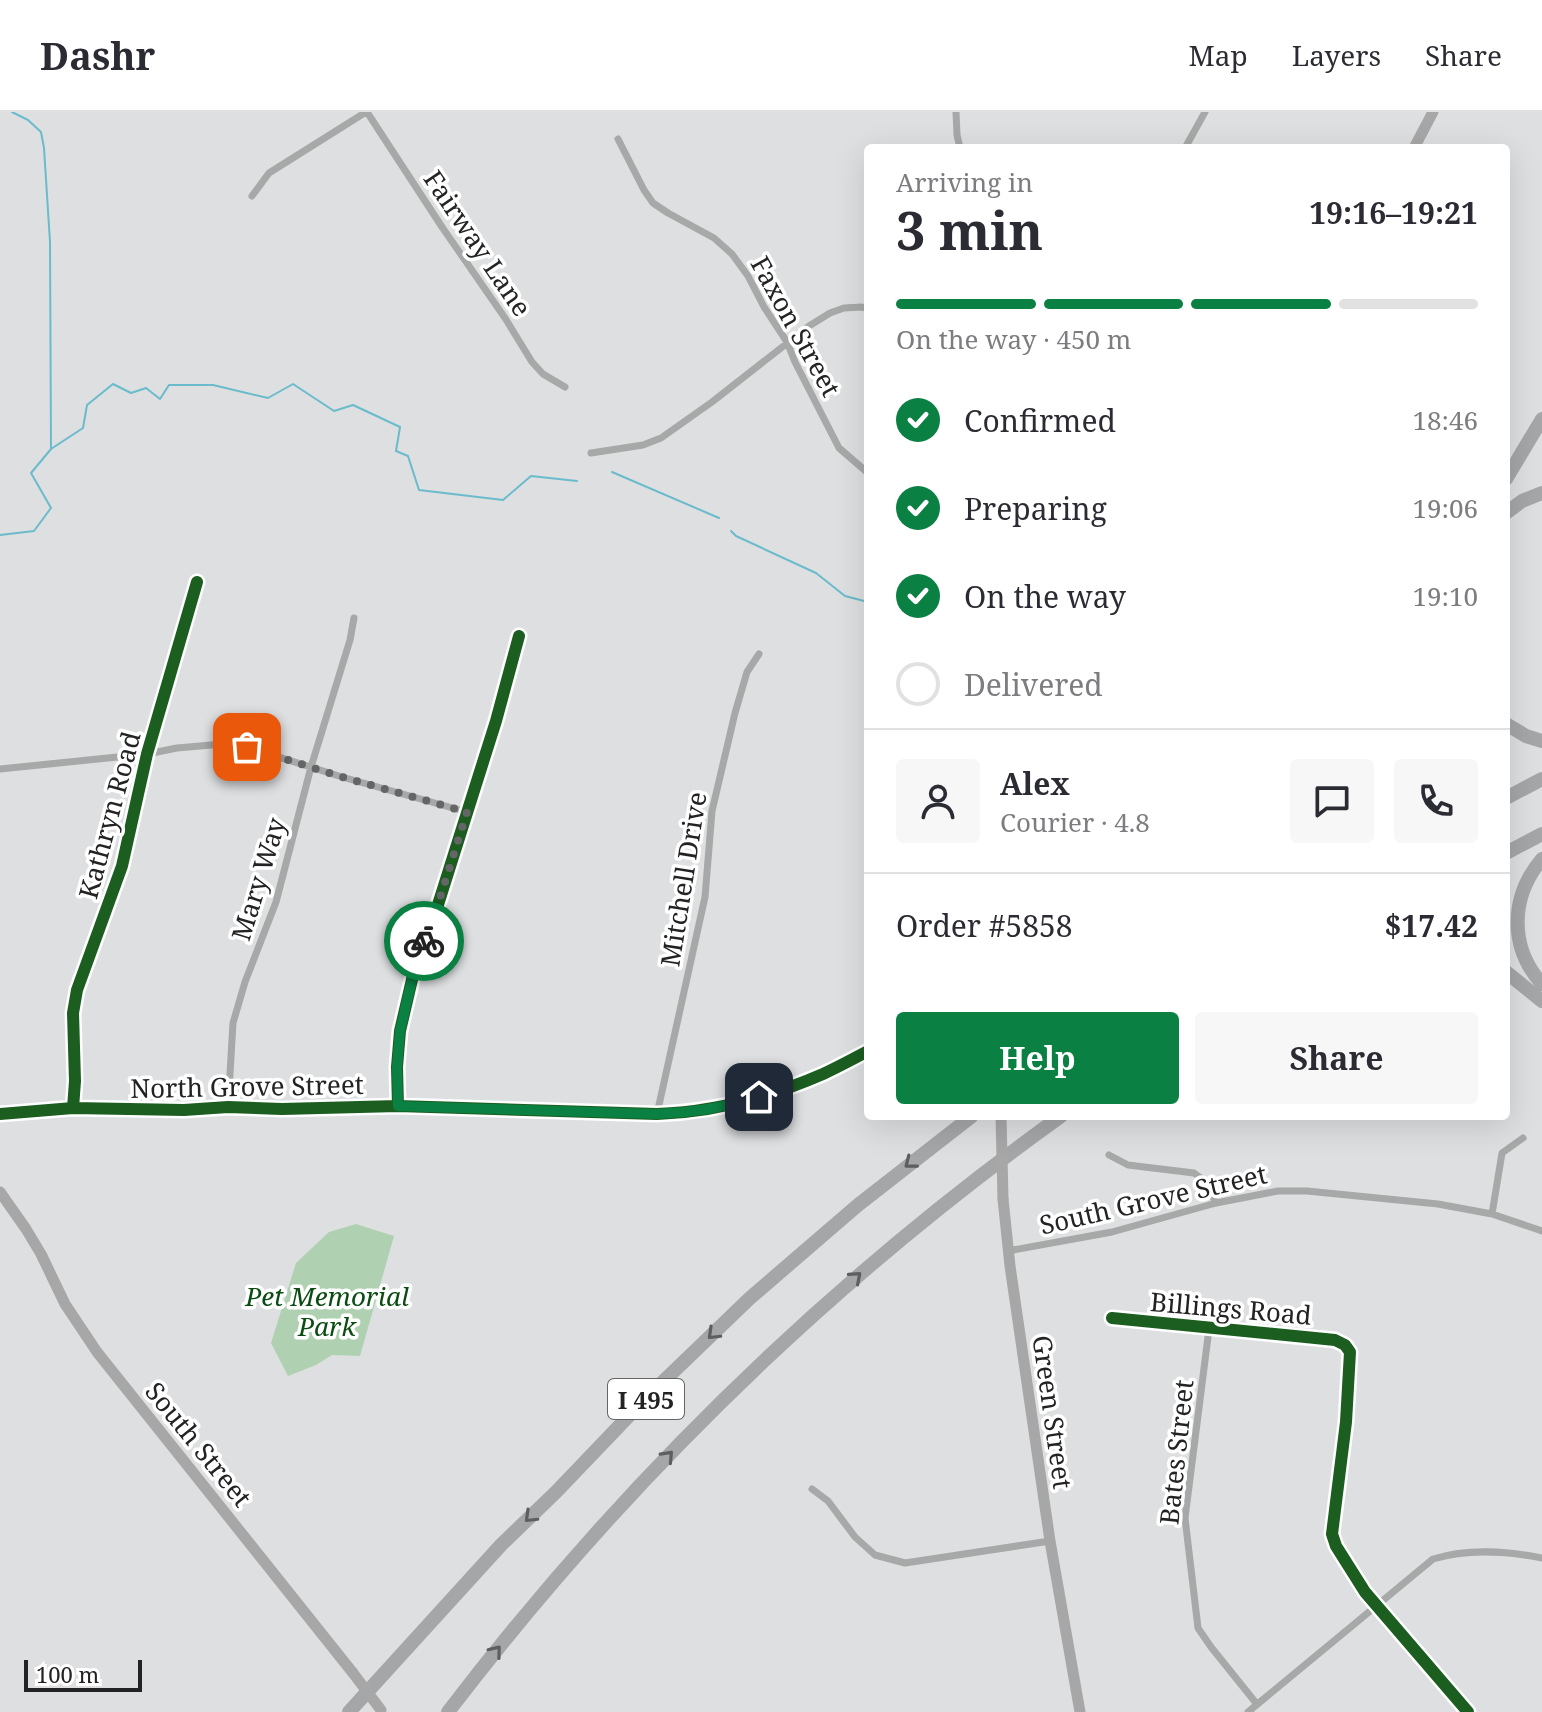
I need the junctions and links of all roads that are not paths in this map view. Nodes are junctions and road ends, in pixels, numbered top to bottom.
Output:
1 (367, 112) edge
2 (956, 112) edge
3 (1205, 112) edge
4 (1433, 112) edge
5 (618, 139) dead end
6 (959, 144) edge
7 (1187, 144) edge
8 (1416, 144) edge
9 (252, 196) dead end
10 (864, 308) edge
11 (787, 342) junction
12 (565, 387) dead end
13 (1542, 419) edge
14 (591, 453) dead end
15 (864, 470) edge
16 (1510, 472) edge
17 (1542, 493) edge
18 (1510, 510) edge
19 (197, 582) dead end
20 (354, 618) dead end
21 (519, 636) dead end
22 (759, 654) dead end
23 (1510, 726) edge
24 (1542, 741) edge
25 (147, 754) junction
26 (311, 767) junction
27 (0, 769) edge
28 (1542, 779) edge
29 (1510, 796) edge
30 (467, 812) junction
31 (1542, 834) edge
32 (1510, 851) edge
33 (1542, 859) edge
34 (1510, 975) edge
35 (1542, 984) edge
36 (1542, 1001) edge
37 (864, 1053) edge
38 (398, 1106) junction
39 (228, 1107) junction
40 (73, 1108) junction
41 (0, 1114) edge
42 (657, 1114) junction
43 (967, 1120) edge
44 (1001, 1120) edge
45 (1056, 1120) edge
46 (1523, 1138) dead end
47 (1109, 1155) dead end
48 (0, 1192) edge
49 (1216, 1203) junction
50 (1492, 1214) junction
51 (1542, 1231) edge
52 (1008, 1251) junction
53 (1112, 1318) dead end
54 (1209, 1329) junction
55 (812, 1489) dead end
56 (1050, 1541) junction
57 (1542, 1558) edge
58 (1376, 1605) junction
59 (1256, 1703) junction
60 (382, 1711) edge
61 (349, 1712) edge
62 (448, 1712) edge
63 (1080, 1712) edge
64 (1248, 1712) edge
65 (1468, 1712) edge

1 - 9 street
1 - 12 street, Fairway Lane
2 - 6 street
3 - 7 street
4 - 8 main road
5 - 11 street, Faxon Street
10 - 11 street
11 - 14 street
11 - 15 street, Faxon Street
13 - 16 highway
17 - 18 highway
19 - 25 street, Kathryn Road
20 - 26 street, Mary Way
21 - 30 street
22 - 42 street, Mitchell Drive
23 - 24 highway
25 - 26 street
25 - 27 street
25 - 40 street, Kathryn Road
26 - 30 street
26 - 39 street, Mary Way
28 - 29 highway
30 - 38 street
31 - 32 highway
33 - 35 highway
34 - 36 highway
37 - 42 street, North Grove Street
38 - 39 street, North Grove Street
38 - 42 street, North Grove Street
39 - 40 street, North Grove Street
40 - 41 street, North Grove Street
43 -> 61 highway, I 495
44 - 52 main road, Green Street, bridge
62 -> 45 highway, I 495
46 - 50 street
47 - 49 street
48 - 60 main road, South Street, bridge
49 - 50 street, South Grove Street
49 - 52 street, South Grove Street
50 - 51 street, South Grove Street
52 - 56 main road, Green Street
53 - 54 street, Billings Road
54 - 58 street, Billings Road
54 - 59 street, Bates Street
55 - 56 street
56 - 63 main road, Green Street
57 - 58 street
58 - 59 street
58 - 65 street
59 - 64 street

